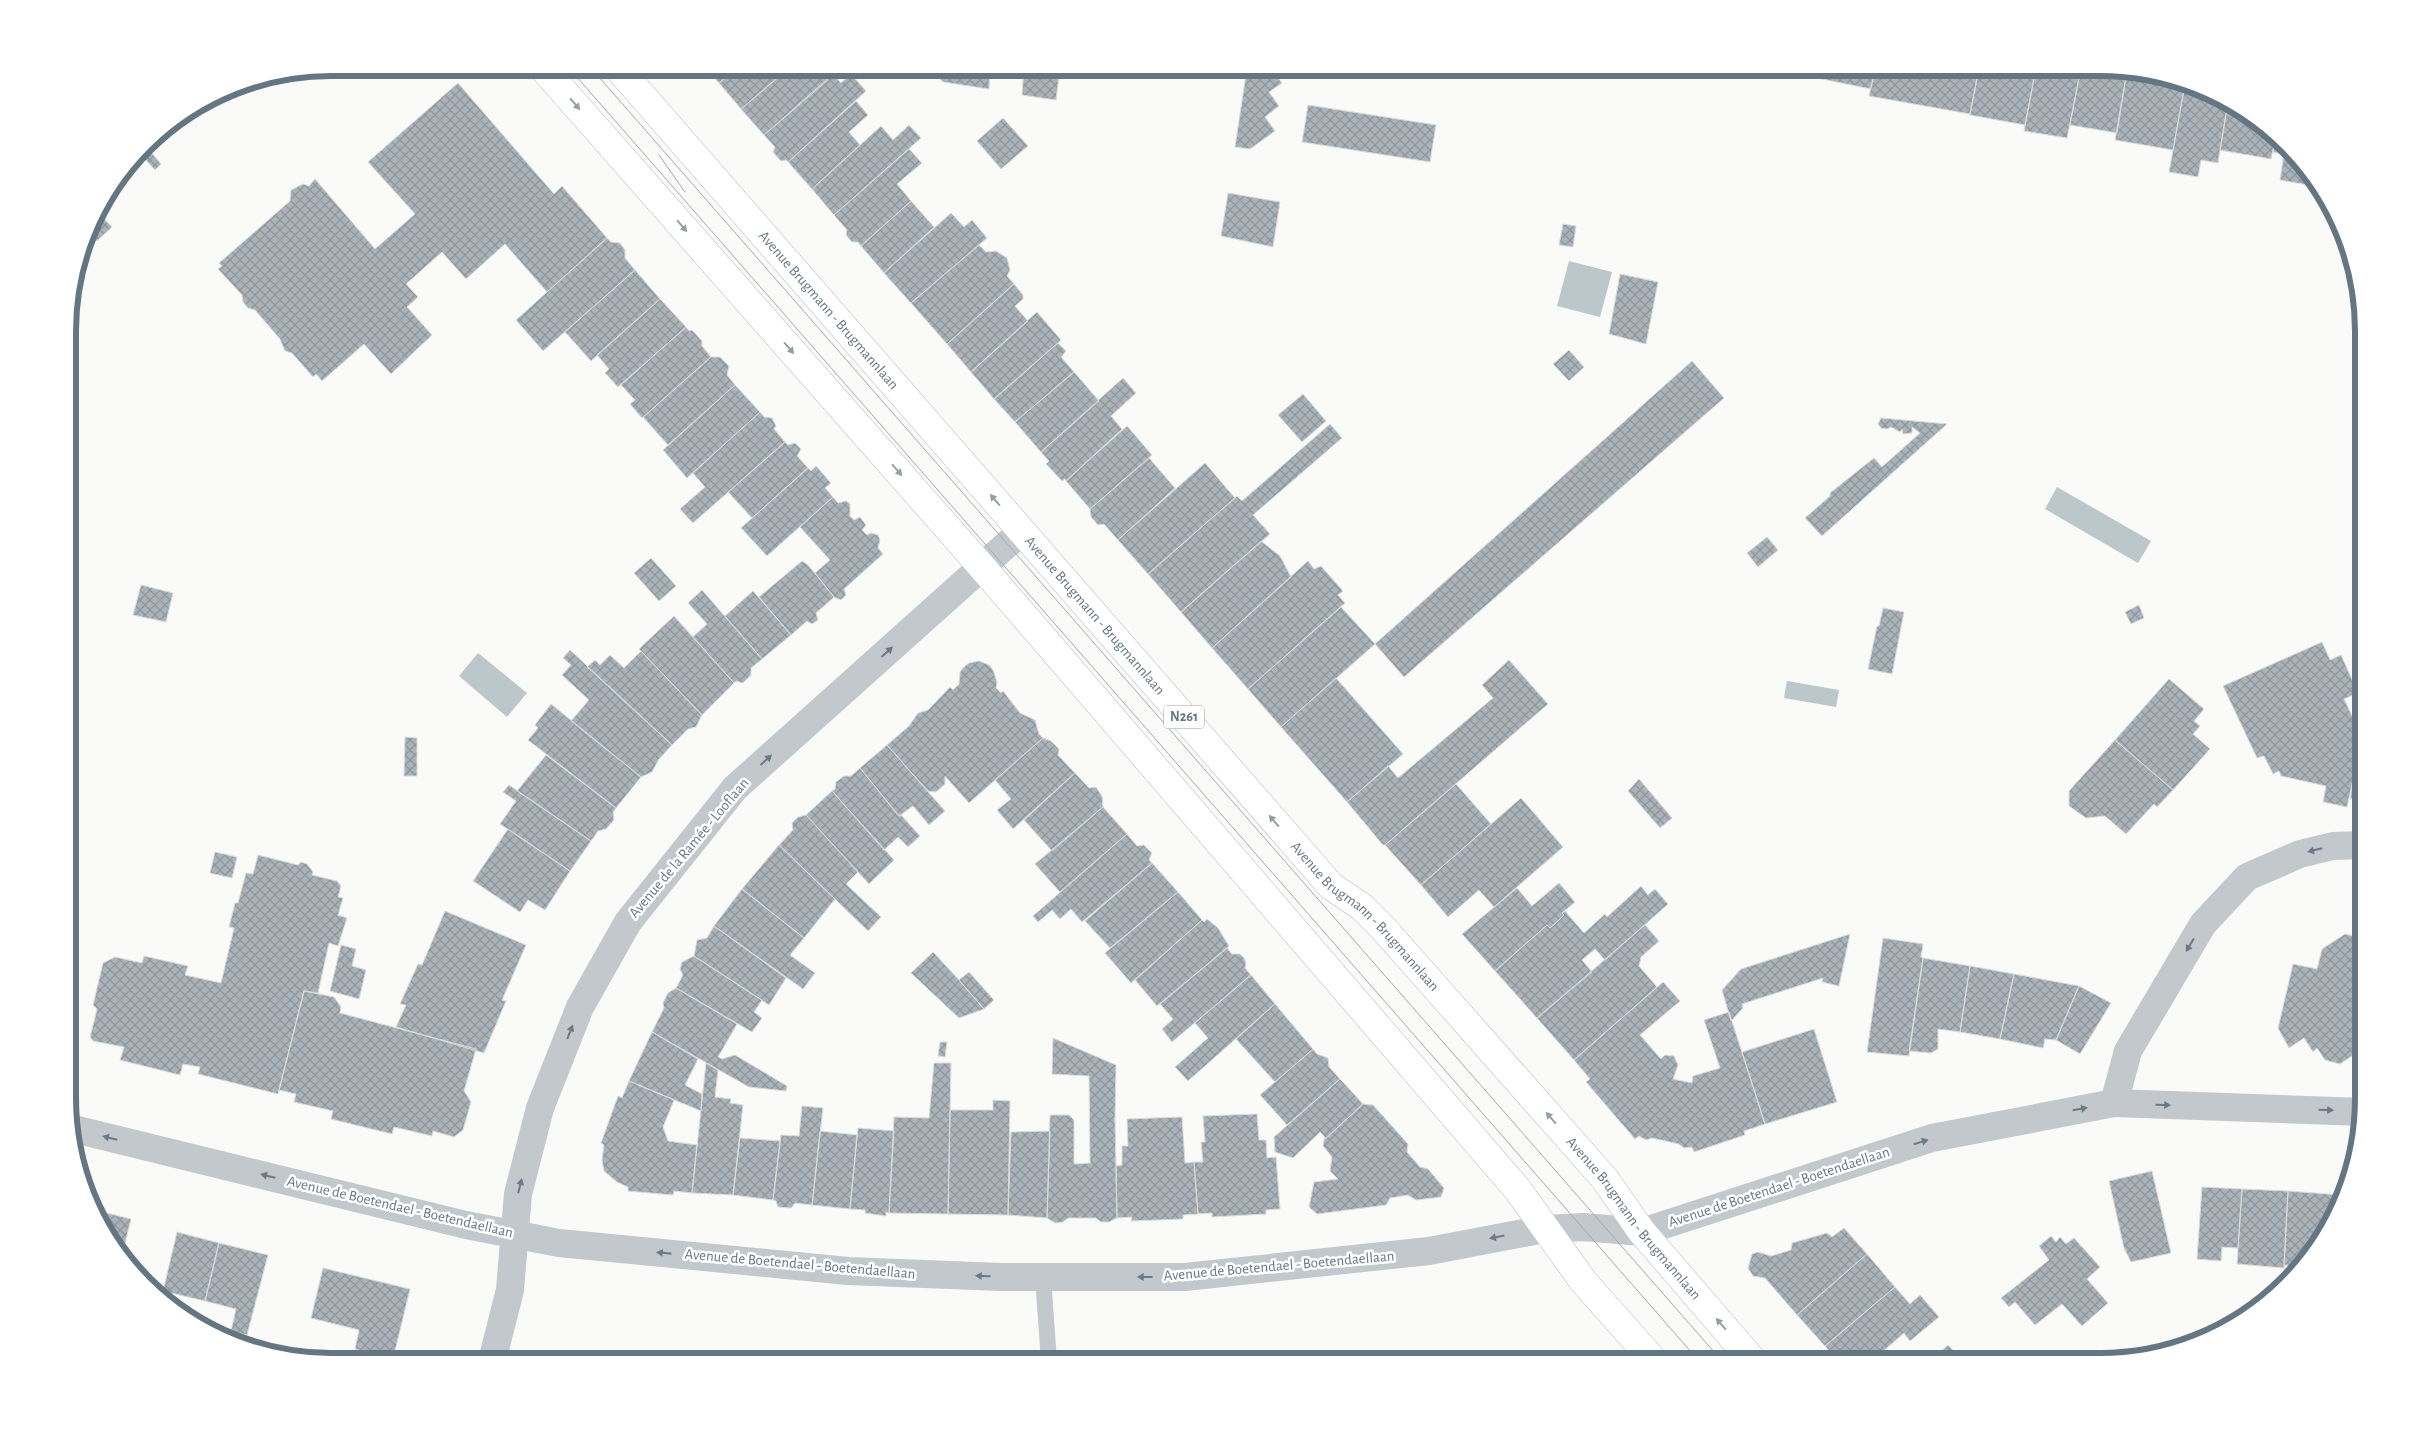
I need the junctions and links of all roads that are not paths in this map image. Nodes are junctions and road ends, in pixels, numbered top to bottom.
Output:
1 (550, 76) edge
2 (625, 76) edge
3 (1022, 531) junction
4 (982, 567) junction
5 (2355, 845) edge
6 (2114, 1103) junction
7 (2354, 1112) edge
8 (78, 1130) edge
9 (1545, 1229) junction
10 (1642, 1232) junction
11 (515, 1234) junction
12 (1043, 1277) junction
13 (494, 1353) edge
14 (1048, 1353) edge
15 (1647, 1353) edge
16 (1746, 1353) edge

1 -> 4 main road
3 -> 2 main road, Avenue Brugmann - Brugmannlaan / N261
3 - 4 street, Avenue de la Ramée - Looflaan
10 -> 3 main road, Avenue Brugmann - Brugmannlaan / N261
4 - 9 main road
11 -> 4 street, Avenue de la Ramée - Looflaan
5 -> 6 street
6 -> 7 street, Avenue de Boetendael - Boetendaellaan
10 -> 6 street, Avenue de Boetendael - Boetendaellaan
11 -> 8 street, Avenue de Boetendael - Boetendaellaan
9 - 10 street, Avenue de Boetendael - Boetendaellaan
9 -> 12 street, Avenue de Boetendael - Boetendaellaan
9 - 15 main road
16 -> 10 main road, Avenue Brugmann - Brugmannlaan / N261
12 -> 11 street, Avenue de Boetendael - Boetendaellaan
11 - 13 street, Avenue de la Ramée - Looflaan
12 - 14 lane

